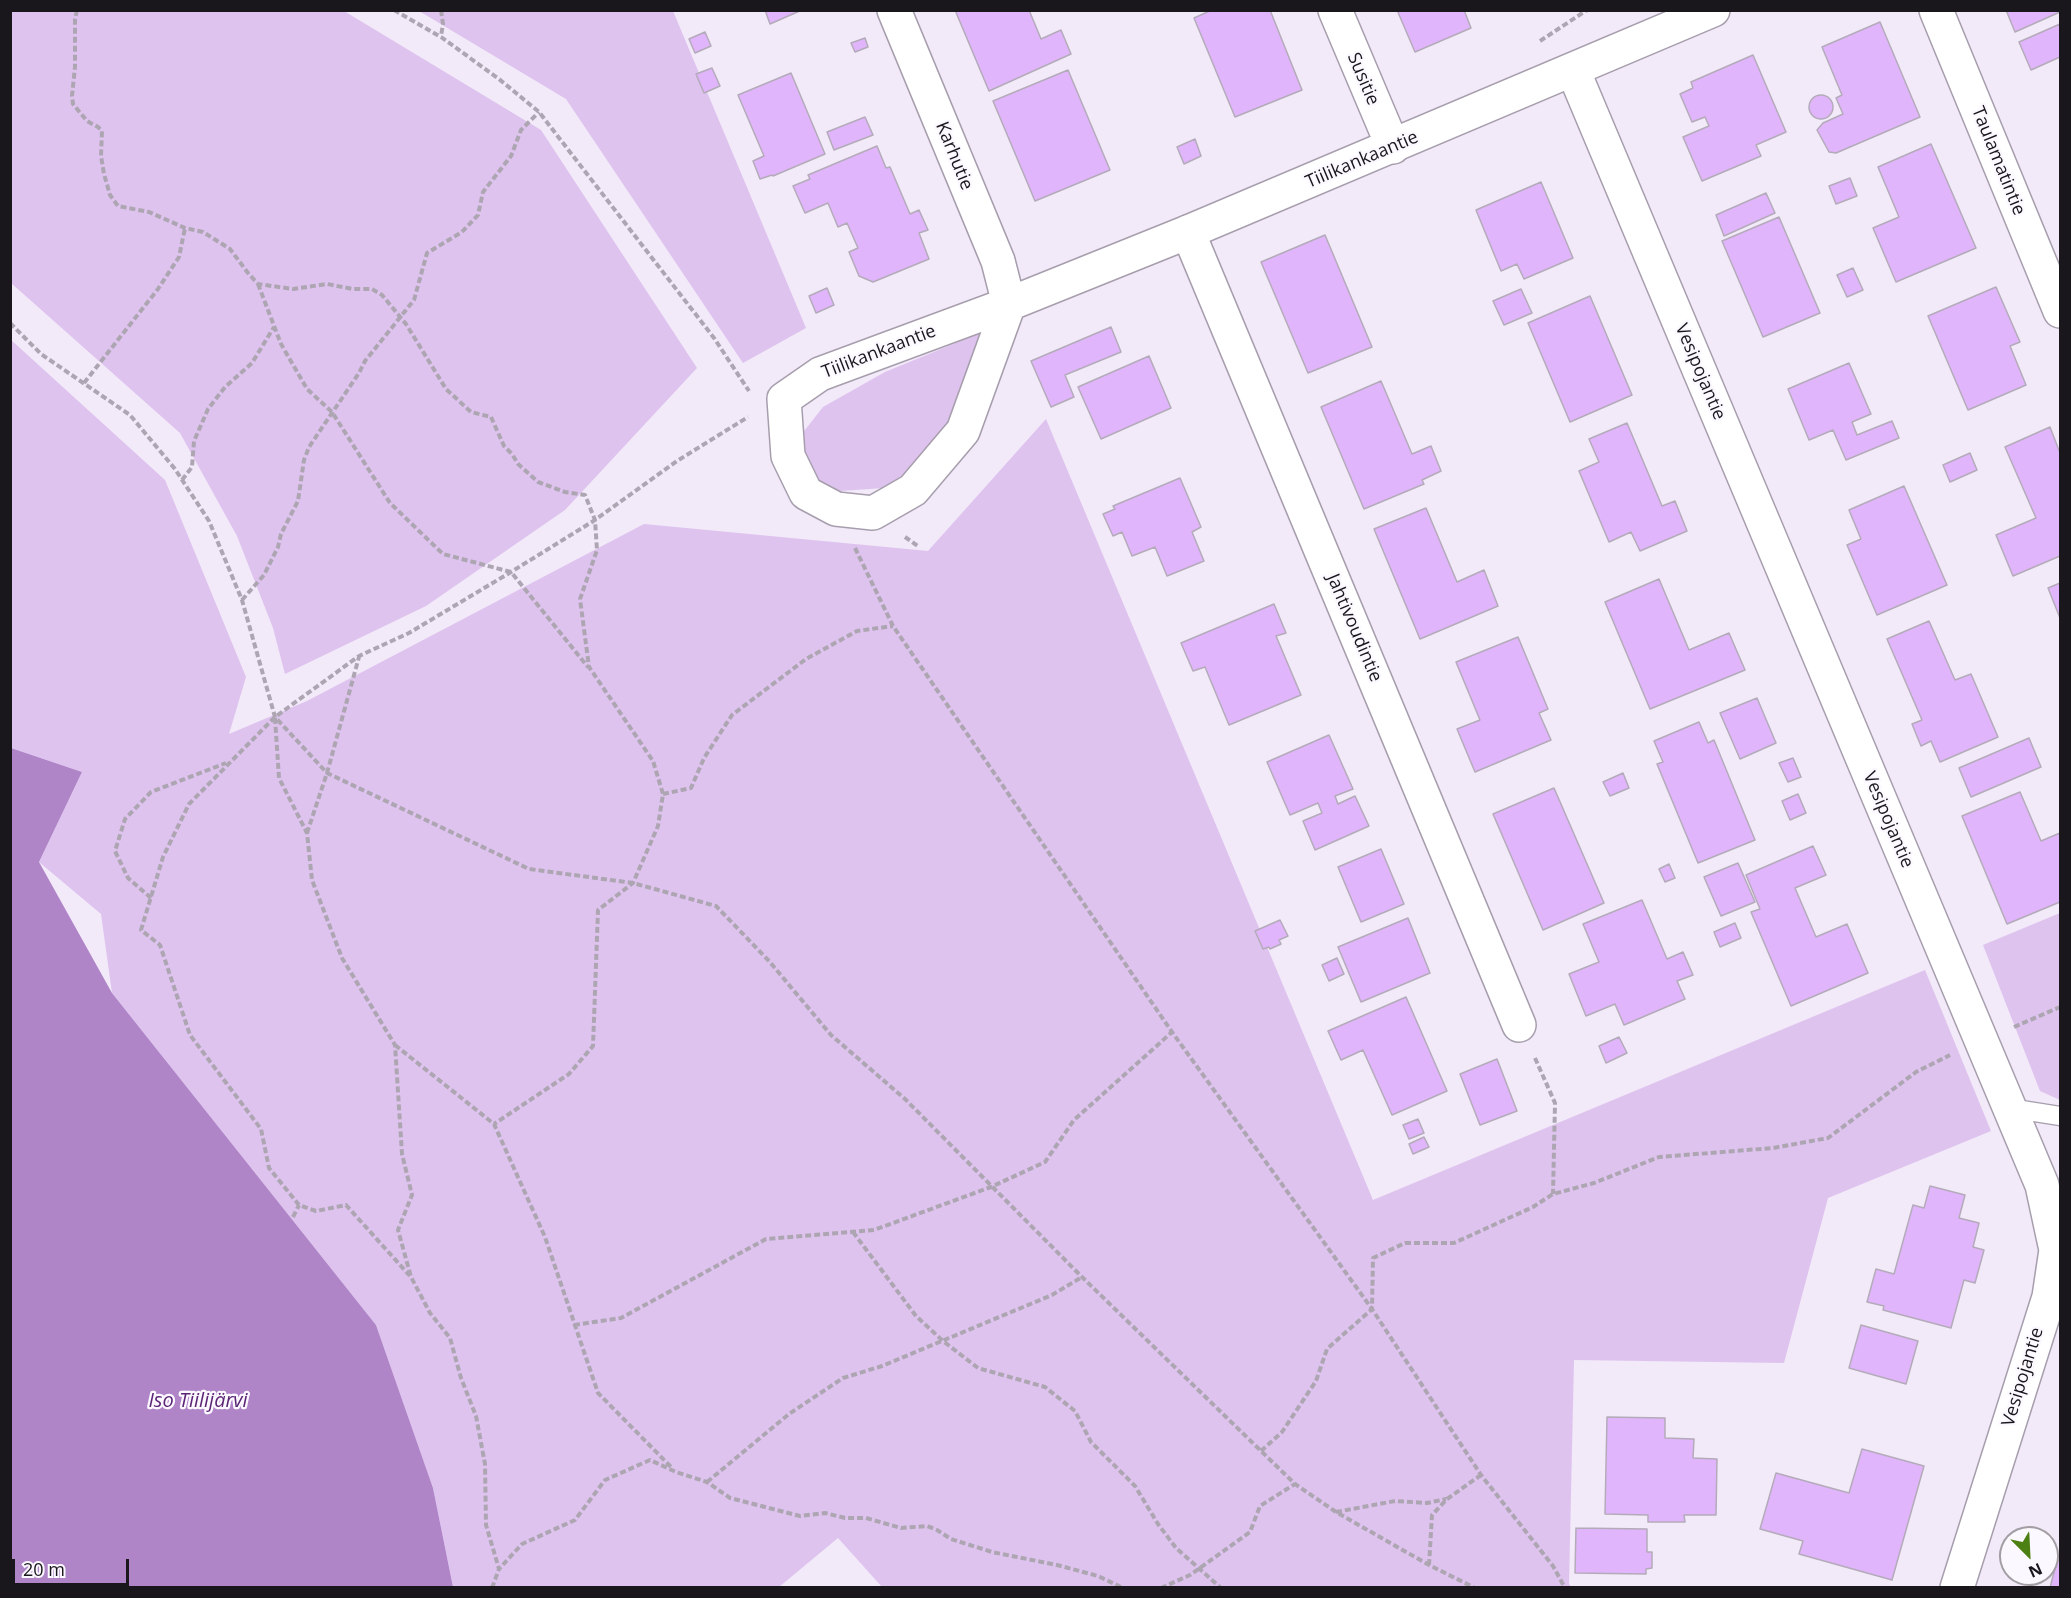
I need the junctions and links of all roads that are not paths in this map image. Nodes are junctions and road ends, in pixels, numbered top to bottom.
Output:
1 (894, 10) edge
2 (1335, 10) edge
3 (1713, 10) edge
4 (1936, 10) edge
5 (1573, 70) junction
6 (1393, 147) junction
7 (1188, 232) junction
8 (1009, 304) junction
9 (2061, 311) edge
10 (1519, 1024) road end
11 (2009, 1108) junction
12 (2061, 1116) edge
13 (2058, 1248) edge
14 (1957, 1587) edge

1 - 8 street, Karhutie
2 - 6 street, Susitie
3 - 5 street, Tiilikankaantie
4 - 9 street, Taulamatintie
5 - 6 street, Tiilikankaantie
5 - 11 street, Vesipojantie
6 - 7 street, Tiilikankaantie
7 - 8 street, Tiilikankaantie
7 - 10 street, Jahtivoudintie
8 - 8 street, Tiilikankaantie
11 - 12 lane
11 - 13 street, Vesipojantie
13 - 14 street, Vesipojantie

